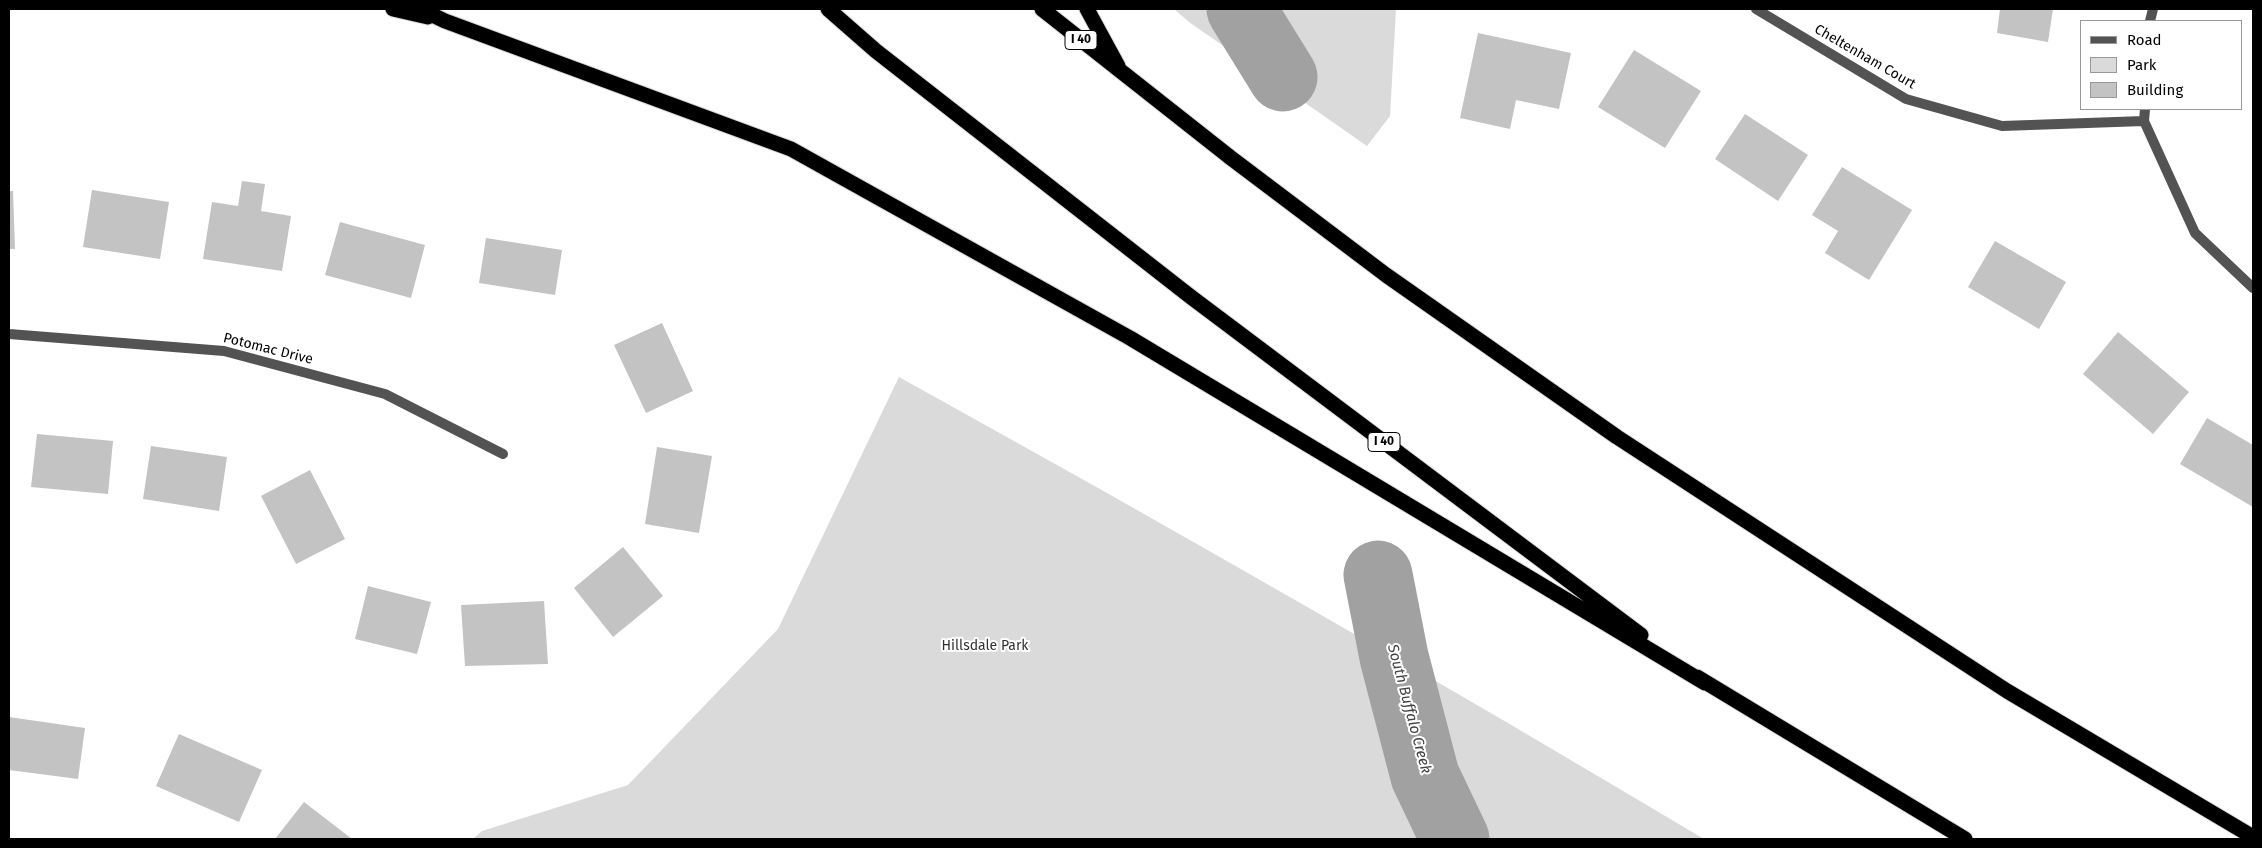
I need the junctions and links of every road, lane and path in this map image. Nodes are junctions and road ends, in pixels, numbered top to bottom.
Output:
1 (393, 9) edge
2 (420, 9) edge
3 (828, 9) edge
4 (1042, 9) edge
5 (1087, 9) edge
6 (1756, 9) edge
7 (445, 21) junction
8 (1121, 72) junction
9 (2145, 110) edge
10 (2144, 121) junction
11 (2253, 288) edge
12 (9, 334) edge
13 (504, 454) dead end
14 (1704, 683) junction
15 (2253, 837) edge
16 (1965, 839) edge

1 - 7 highway
2 - 7 highway
3 - 14 highway, I 40
4 - 8 highway, I 40
5 - 8 highway
6 - 10 street, Cheltenham Court
7 - 14 highway
8 - 15 highway, I 40
9 - 10 street
10 - 11 street
12 - 13 street, Potomac Drive
14 - 16 highway, I 40

